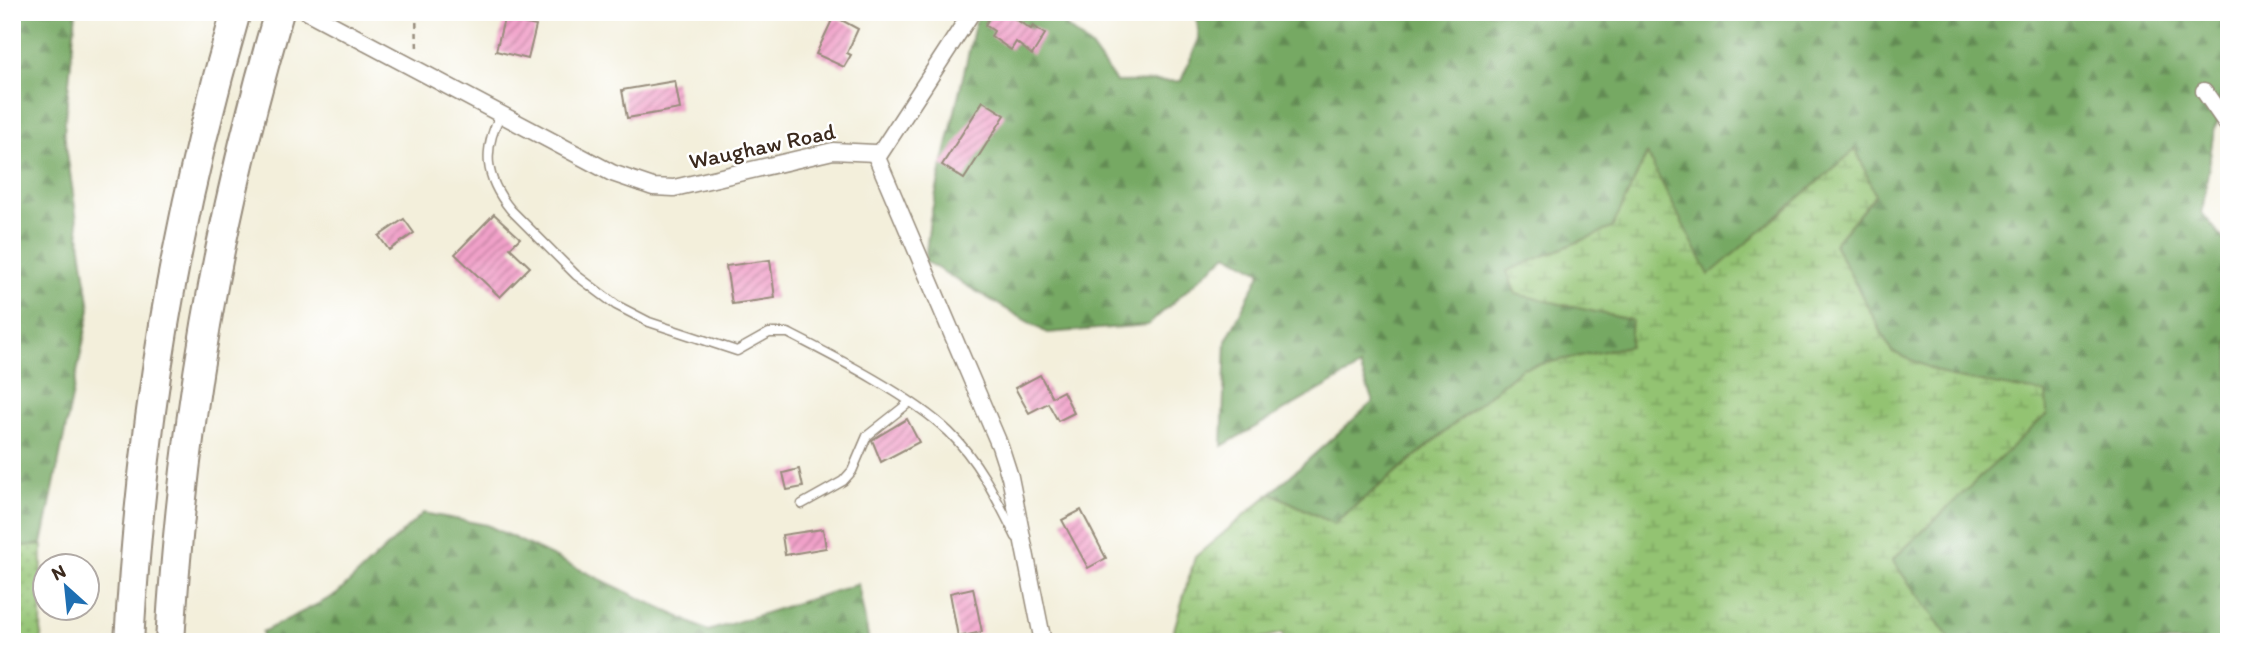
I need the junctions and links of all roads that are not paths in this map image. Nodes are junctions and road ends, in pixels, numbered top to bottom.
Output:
1 (236, 12) edge
2 (279, 12) edge
3 (308, 12) edge
4 (972, 12) edge
5 (2204, 91) dead end
6 (502, 112) junction
7 (2229, 127) edge
8 (877, 158) junction
9 (910, 402) junction
10 (802, 504) dead end
11 (1024, 551) junction
12 (129, 642) edge
13 (170, 642) edge
14 (1043, 642) edge

1 - 12 highway
2 - 13 highway
3 - 6 street, Waughaw Road
4 - 8 street
5 - 7 street
6 - 8 street, Waughaw Road
6 - 9 lane
8 - 11 street
9 - 10 lane
9 - 11 lane
11 - 14 street

